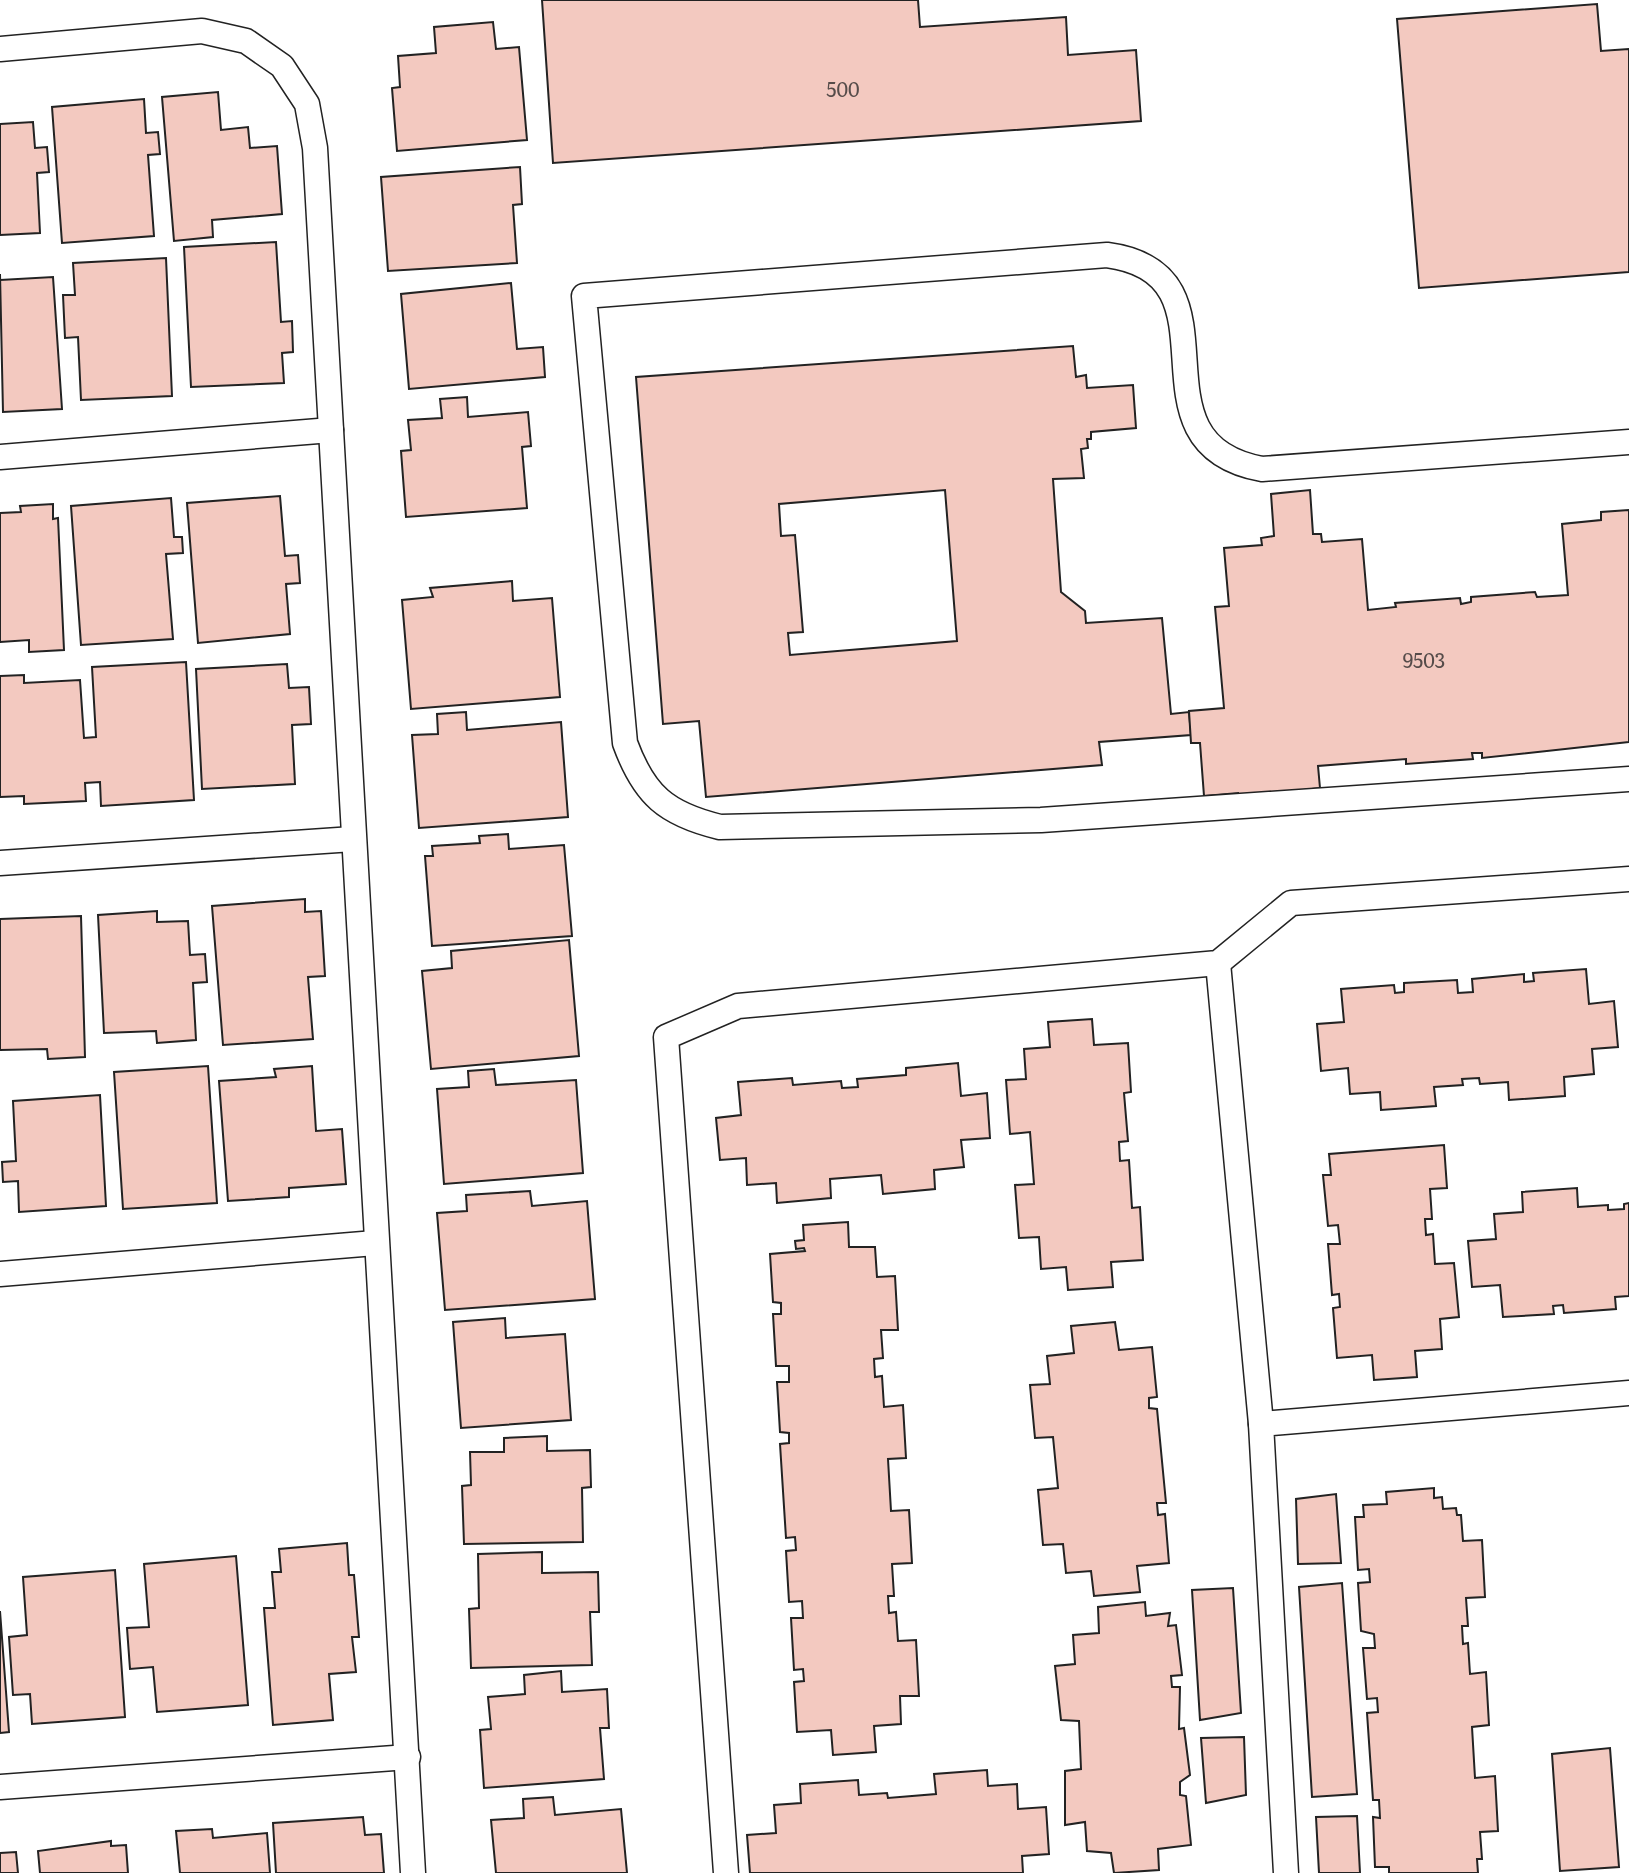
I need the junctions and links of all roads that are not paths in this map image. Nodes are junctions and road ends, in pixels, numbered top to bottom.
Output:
1 (0, 49) edge
2 (331, 430) junction
3 (1629, 442) edge
4 (0, 457) edge
5 (1629, 779) edge
6 (353, 839) junction
7 (0, 863) edge
8 (1629, 879) edge
9 (1218, 963) junction
10 (375, 1243) junction
11 (0, 1274) edge
12 (1629, 1393) edge
13 (1261, 1424) junction
14 (408, 1757) junction
15 (0, 1787) edge
16 (413, 1873) edge
17 (726, 1873) edge
18 (1286, 1873) edge

1 - 2 lane
2 - 4 lane
2 - 6 lane
3 - 5 lane
6 - 7 lane
6 - 10 lane
8 - 9 lane
9 - 13 lane
9 - 17 lane
10 - 11 lane
10 - 14 lane
12 - 13 lane
13 - 18 lane
14 - 15 lane
14 - 16 lane

